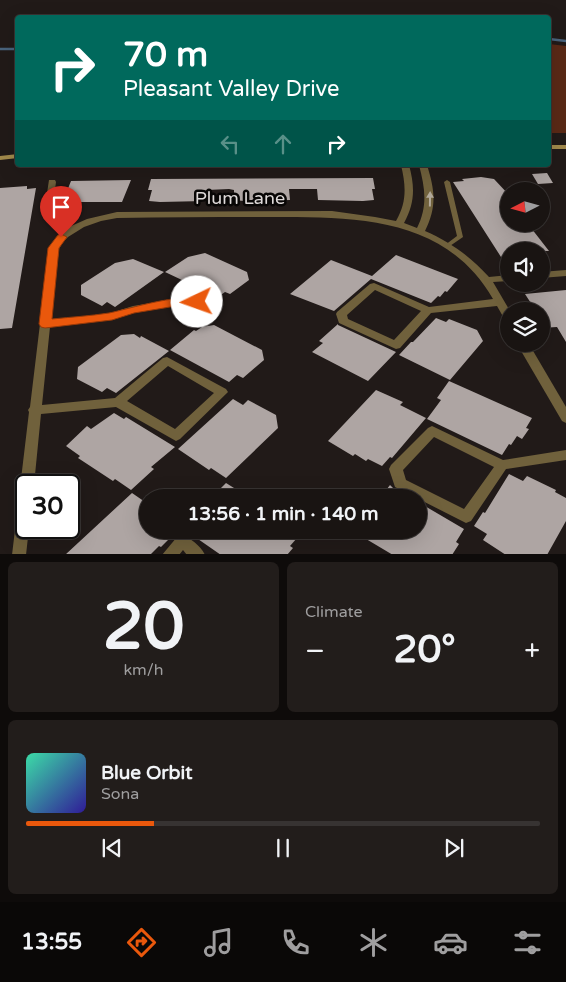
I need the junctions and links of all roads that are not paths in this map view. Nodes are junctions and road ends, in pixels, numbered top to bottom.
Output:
1 (551, 147) edge
2 (566, 147) edge
3 (15, 156) edge
4 (0, 158) edge
5 (405, 167) edge
6 (424, 167) edge
7 (52, 182) dead end
8 (447, 182) dead end
9 (400, 223) junction
10 (69, 231) junction
11 (420, 231) junction
12 (447, 246) junction
13 (566, 273) edge
14 (550, 274) edge
15 (500, 279) edge
16 (486, 280) junction
17 (210, 301) dead end
18 (500, 302) joint
19 (428, 310) junction
20 (45, 324) junction
21 (529, 352) edge
22 (118, 402) junction
23 (34, 410) junction
24 (566, 418) edge
25 (566, 455) edge
26 (502, 465) junction
27 (19, 554) edge
28 (169, 554) edge
29 (198, 554) edge

1 - 2 main road
3 - 4 main road
5 - 9 street
11 -> 6 street
7 - 10 street
8 - 12 lane
9 - 10 street, Plum Lane
9 - 11 street, Plum Lane
10 - 20 street
11 - 12 street, Plum Lane
12 - 16 street, Plum Lane
13 - 14 street
15 - 16 street
16 - 18 street, Plum Lane
17 - 20 street
18 - 19 street
19 - 19 street
20 - 23 street
21 - 24 street
22 - 22 street
22 - 23 street
23 - 27 street
25 - 26 street
26 - 26 street
28 - 29 street

